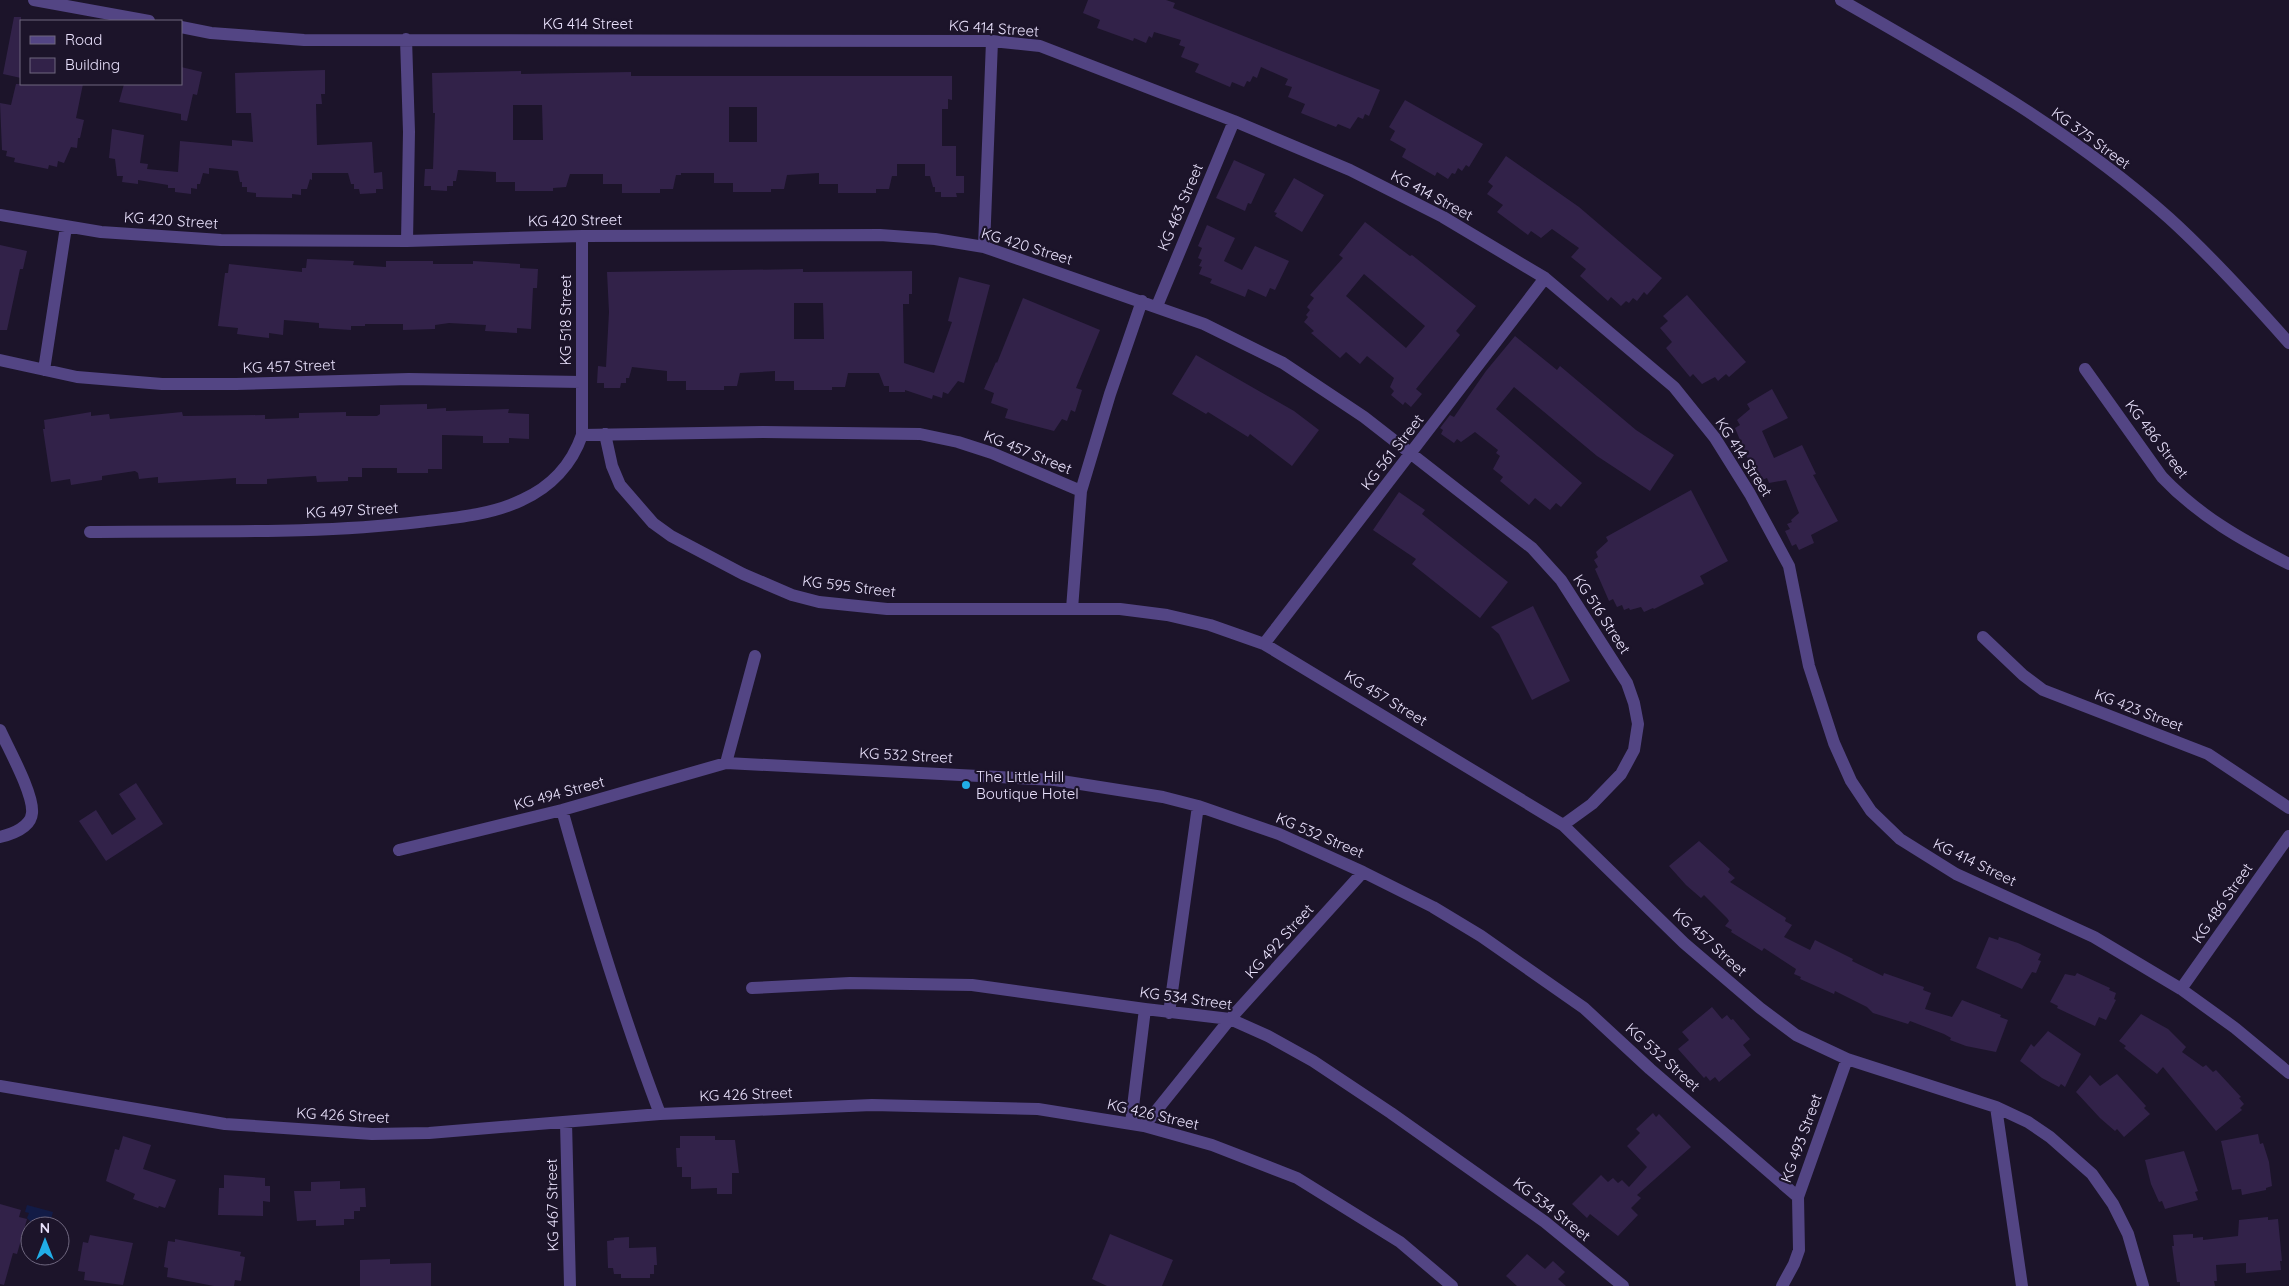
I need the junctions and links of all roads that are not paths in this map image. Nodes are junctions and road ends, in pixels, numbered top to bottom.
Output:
1 (34, 0) edge
2 (1841, 0) edge
3 (144, 20) edge
4 (182, 27) edge
5 (406, 39) junction
6 (992, 41) junction
7 (1234, 121) junction
8 (0, 215) edge
9 (66, 227) junction
10 (582, 236) junction
11 (407, 241) junction
12 (984, 247) junction
13 (1545, 278) junction
14 (1142, 301) junction
15 (1157, 306) junction
16 (2289, 343) edge
17 (0, 360) edge
18 (2085, 369) dead end
19 (44, 370) junction
20 (581, 382) junction
21 (605, 434) junction
22 (582, 435) junction
23 (1413, 453) junction
24 (1081, 491) junction
25 (90, 532) dead end
26 (2289, 564) edge
27 (1072, 608) junction
28 (1983, 637) dead end
29 (1264, 644) junction
30 (755, 656) dead end
31 (0, 730) edge
32 (726, 764) junction
33 (1198, 806) junction
34 (2289, 808) edge
35 (562, 810) junction
36 (1563, 825) junction
37 (0, 836) edge
38 (2289, 836) edge
39 (399, 850) dead end
40 (1363, 872) junction
41 (752, 988) dead end
42 (2181, 989) junction
43 (1146, 1010) junction
44 (1169, 1012) junction
45 (1230, 1019) junction
46 (1847, 1058) junction
47 (2289, 1073) edge
48 (0, 1086) edge
49 (1996, 1107) junction
50 (660, 1114) junction
51 (566, 1122) junction
52 (1131, 1123) junction
53 (1144, 1126) junction
54 (1798, 1197) junction
55 (570, 1286) edge
56 (1452, 1286) edge
57 (1623, 1286) edge
58 (1782, 1286) edge
59 (2022, 1286) edge
60 (2143, 1286) edge

1 - 3 street
2 - 16 street, KG 375 Street
4 - 5 street, KG 414 Street
5 - 6 street, KG 414 Street
5 - 11 street
6 - 7 street, KG 414 Street
6 - 12 street
7 - 13 street, KG 414 Street
7 - 15 street, KG 463 Street
8 - 9 street, KG 420 Street
9 - 11 street, KG 420 Street
9 - 19 street
10 - 11 street, KG 420 Street
10 - 12 street, KG 420 Street
10 - 20 street, KG 518 Street
12 - 14 street, KG 420 Street
13 - 23 street, KG 561 Street
13 - 42 street, KG 414 Street
14 - 15 street, KG 420 Street
14 - 24 street
15 - 23 street, KG 516 Street
17 - 19 street, KG 457 Street
18 - 26 street, KG 486 Street
19 - 20 street, KG 457 Street
20 - 22 street, KG 518 Street
21 - 22 street, KG 457 Street
21 - 24 street, KG 457 Street
21 - 27 street, KG 595 Street
22 - 25 street, KG 497 Street
23 - 29 street, KG 561 Street
23 - 36 street, KG 516 Street
24 - 27 street, KG 457 Street
27 - 29 street, KG 457 Street
28 - 34 street, KG 423 Street
29 - 36 street, KG 457 Street
30 - 32 street
31 - 37 street
32 - 33 street, KG 532 Street
32 - 35 street, KG 494 Street
33 - 40 street, KG 532 Street
33 - 44 street
35 - 39 street, KG 494 Street
35 - 50 street
36 - 46 street, KG 457 Street
38 - 42 street, KG 486 Street
40 - 45 street, KG 492 Street
40 - 54 street, KG 532 Street
41 - 43 street, KG 534 Street
42 - 47 street, KG 414 Street
43 - 44 street, KG 534 Street
43 - 52 street
44 - 45 street, KG 534 Street
45 - 53 street, KG 492 Street
45 - 57 street, KG 534 Street
46 - 49 street, KG 457 Street
46 - 54 street, KG 493 Street
48 - 51 street, KG 426 Street
49 - 59 street
49 - 60 street, KG 457 Street
50 - 51 street, KG 426 Street
50 - 52 street, KG 426 Street
51 - 55 street, KG 467 Street
52 - 53 street, KG 426 Street
53 - 56 street, KG 426 Street
54 - 58 street, KG 493 Street

